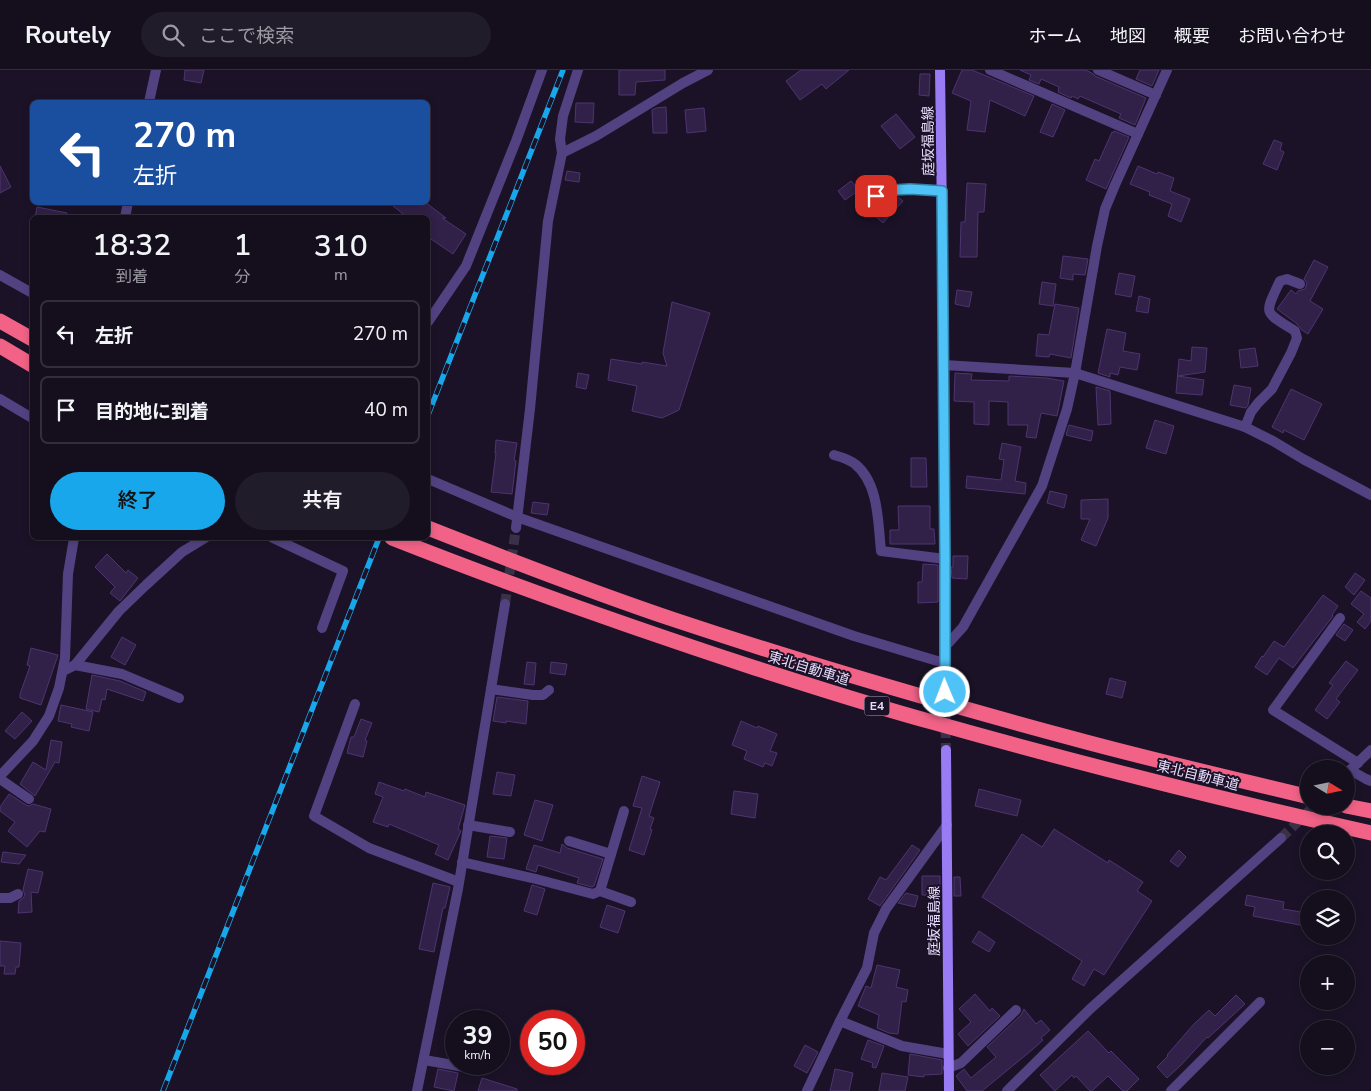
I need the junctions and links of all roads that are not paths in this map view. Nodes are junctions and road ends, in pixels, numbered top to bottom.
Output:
1 (156, 70) edge
2 (542, 70) edge
3 (578, 70) edge
4 (708, 70) edge
5 (940, 70) edge
6 (990, 70) edge
7 (1098, 70) edge
8 (1167, 70) edge
9 (1156, 95) junction
10 (149, 100) edge
11 (1138, 134) junction
12 (562, 153) junction
13 (942, 191) junction
14 (876, 196) dead end
15 (0, 275) edge
16 (1300, 284) dead end
17 (30, 292) edge
18 (430, 319) edge
19 (0, 321) edge
20 (30, 339) edge
21 (0, 346) edge
22 (30, 363) edge
23 (944, 365) junction
24 (1075, 373) junction
25 (0, 399) edge
26 (30, 417) edge
27 (1245, 427) junction
28 (834, 455) dead end
29 (430, 480) edge
30 (1371, 495) edge
31 (517, 517) junction
32 (516, 528) tunnel mouth
33 (430, 529) edge
34 (74, 540) edge
35 (202, 540) edge
36 (276, 540) edge
37 (398, 540) edge
38 (945, 559) junction
39 (505, 604) tunnel mouth
40 (1340, 618) dead end
41 (322, 628) dead end
42 (944, 648) junction
43 (944, 663) junction
44 (75, 665) junction
45 (63, 671) junction
46 (491, 689) junction
47 (550, 690) dead end
48 (945, 692) tunnel mouth
49 (179, 698) dead end
50 (355, 704) dead end
51 (946, 750) tunnel mouth
52 (1371, 750) edge
53 (1340, 760) edge
54 (1355, 766) edge
55 (1355, 771) edge
56 (0, 778) edge
57 (1371, 781) edge
58 (1300, 794) edge
59 (29, 799) dead end
60 (1355, 808) edge
61 (624, 811) dead end
62 (1371, 812) edge
63 (468, 825) junction
64 (947, 825) junction
65 (510, 832) dead end
66 (1371, 833) edge
67 (1281, 838) tunnel mouth
68 (569, 841) dead end
69 (611, 854) junction
70 (462, 862) junction
71 (459, 882) junction
72 (600, 891) junction
73 (18, 894) dead end
74 (0, 898) edge
75 (631, 902) dead end
76 (1260, 1002) dead end
77 (1016, 1010) dead end
78 (840, 1021) junction
79 (948, 1054) junction
80 (424, 1060) junction
81 (445, 1064) edge
82 (948, 1068) junction
83 (417, 1091) edge
84 (807, 1091) edge
85 (949, 1091) edge
86 (1007, 1091) edge
87 (1171, 1091) edge

1 - 10 street
2 - 18 street
3 - 12 street
4 - 12 street
5 - 13 main road, 庭坂福島線
6 - 11 street
7 - 9 street
8 - 9 street
9 - 11 street
11 - 24 street
12 - 31 street
13 - 14 street
13 - 23 main road, 庭坂福島線
15 - 17 street
16 - 27 street
19 - 20 highway
21 - 22 highway
23 - 24 street
23 - 38 main road, 庭坂福島線
24 - 27 street
24 - 42 street
25 - 26 street
27 - 30 street
28 - 38 street
29 - 31 street
31 - 32 street
31 - 43 street
33 - 58 highway, 東北自動車道 / E4
34 - 45 street
35 - 44 street
36 - 41 street
37 - 66 highway, 東北自動車道 / E4
38 - 42 main road, 庭坂福島線
39 - 46 street
40 - 53 street
42 - 43 main road, 庭坂福島線
43 - 48 main road, 庭坂福島線
44 - 45 street
44 - 49 street
45 - 56 street
46 - 47 street
46 - 63 street
50 - 71 street
51 - 64 main road, 庭坂福島線
52 - 54 street
55 - 57 street
56 - 59 street
60 - 62 highway
61 - 69 street
63 - 65 street
63 - 70 street
64 - 78 street
64 - 79 main road, 庭坂福島線
67 - 86 street
68 - 69 street
69 - 72 street
70 - 71 street
70 - 72 street
71 - 80 street
72 - 75 street
73 - 74 street
76 - 87 street
77 - 82 street
78 - 79 street
78 - 84 street
79 - 82 main road, 庭坂福島線
80 - 81 street
80 - 83 street
82 - 85 main road, 庭坂福島線

